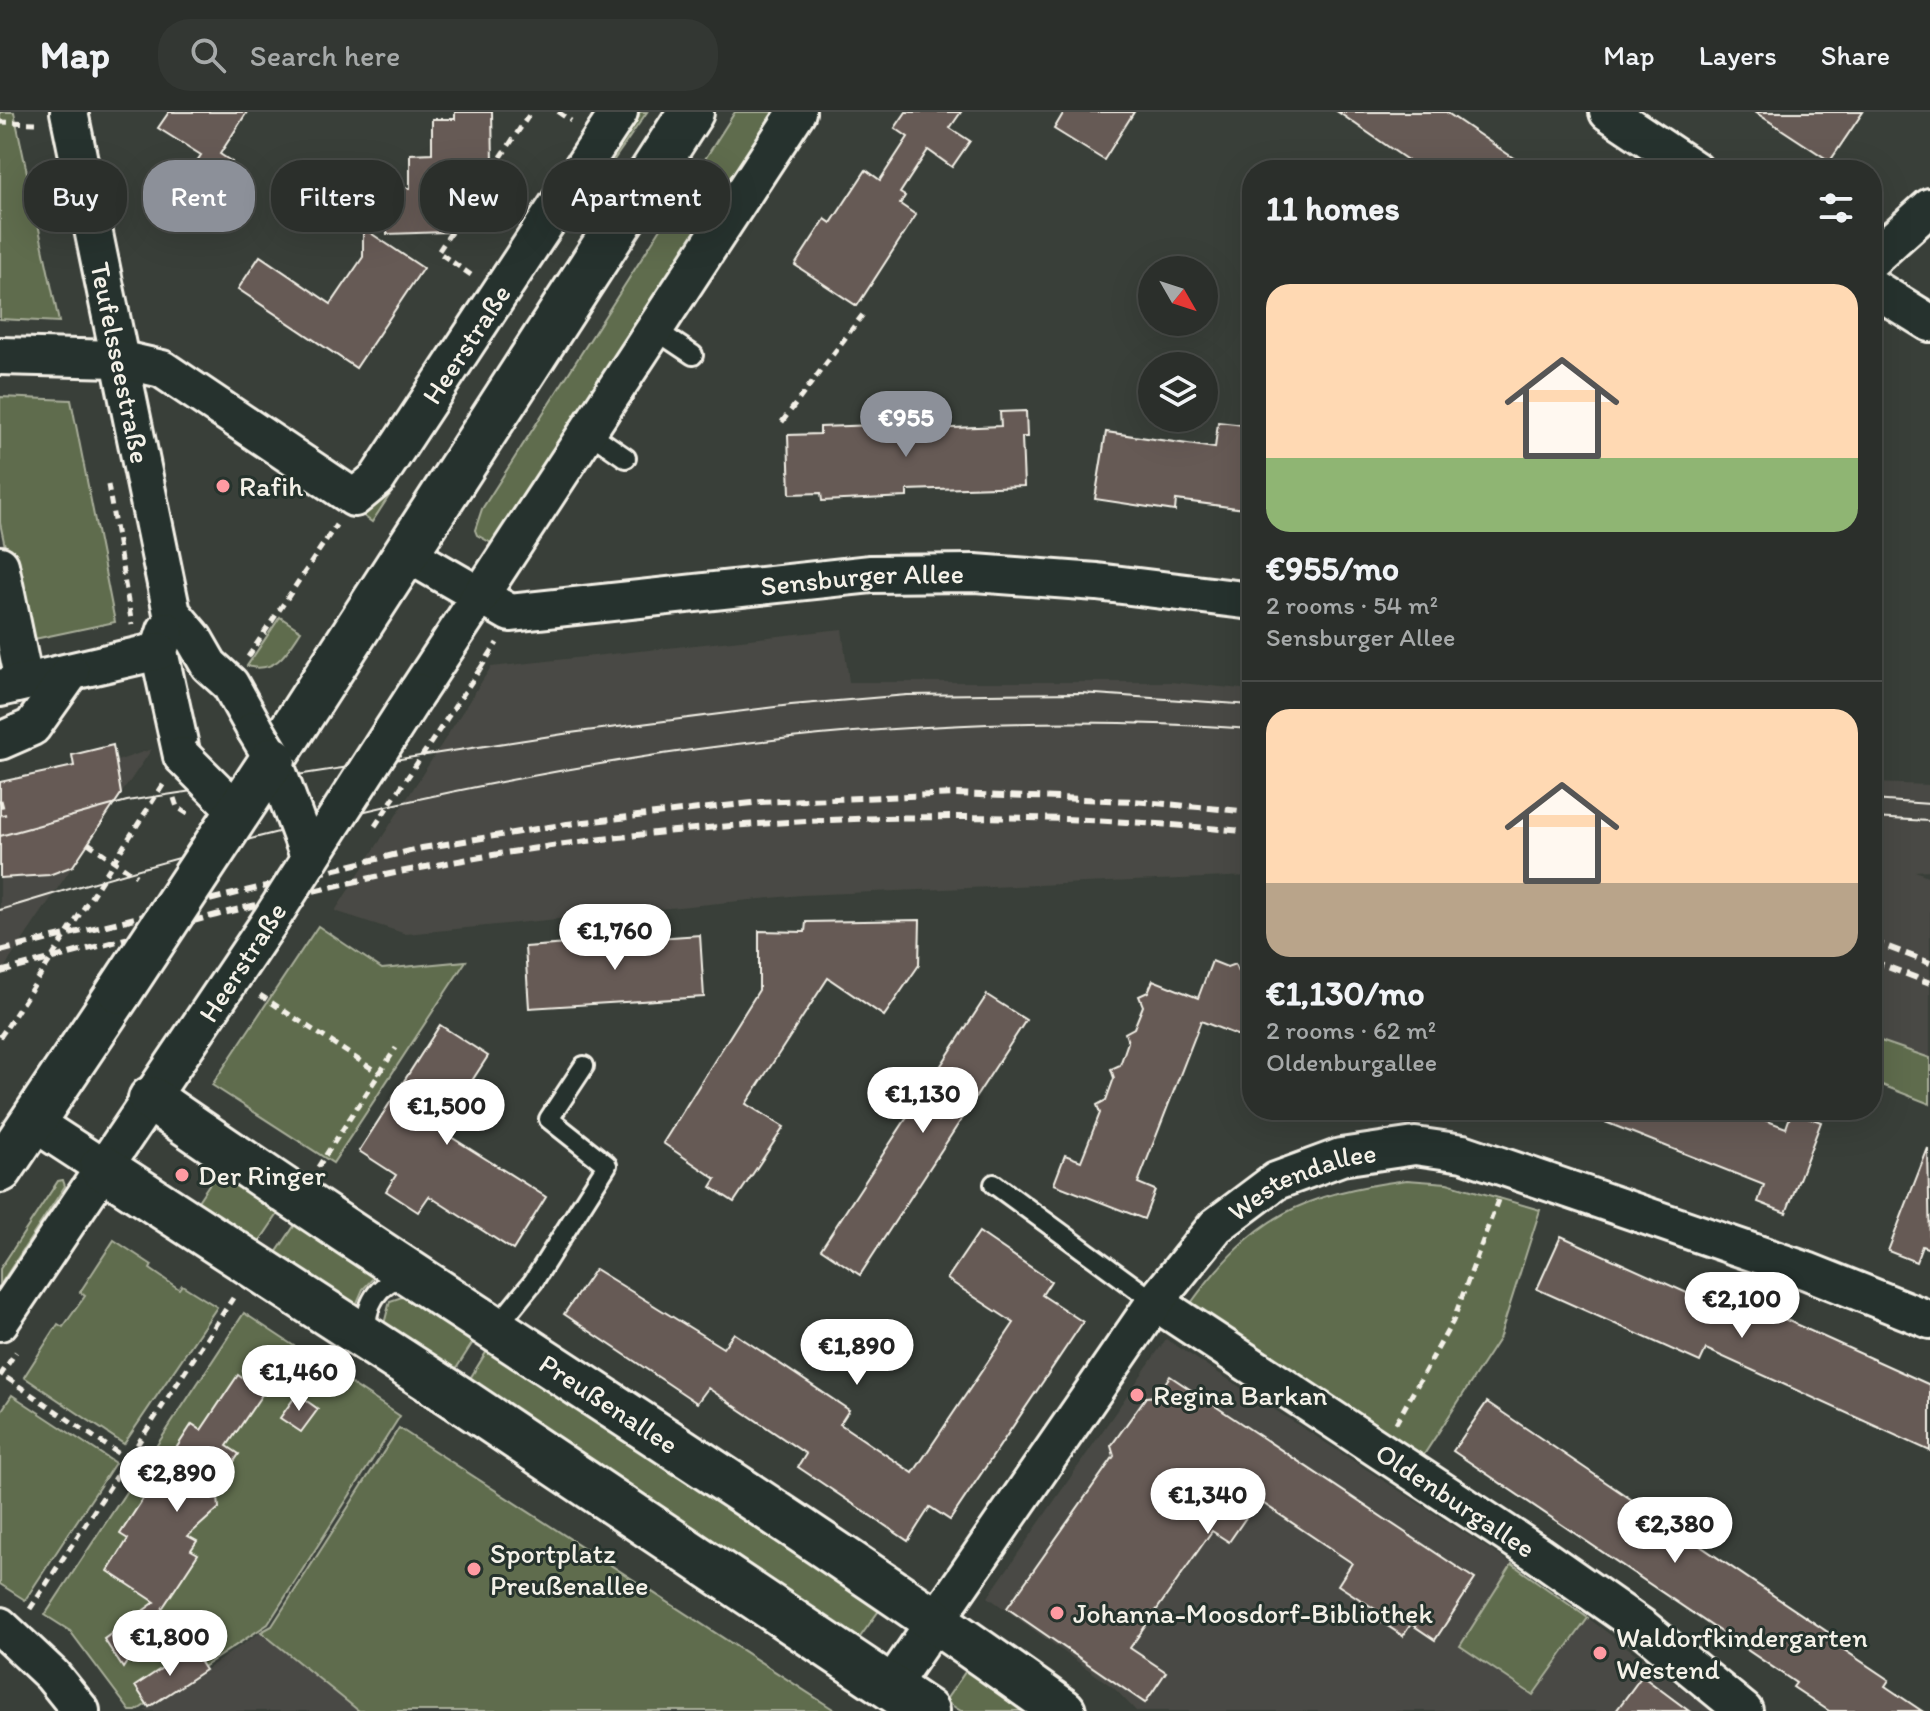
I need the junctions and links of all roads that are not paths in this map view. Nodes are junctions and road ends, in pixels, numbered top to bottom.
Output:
1 (619, 112) edge
2 (691, 112) edge
3 (797, 112) edge
4 (1608, 112) edge
5 (55, 117) edge
6 (1680, 160) edge
7 (1930, 207) edge
8 (1882, 250) edge
9 (1882, 293) edge
10 (1930, 323) edge
11 (654, 329) junction
12 (693, 355) dead end
13 (0, 356) edge
14 (118, 359) junction
15 (587, 431) junction
16 (626, 458) dead end
17 (406, 553) junction
18 (0, 565) edge
19 (477, 597) junction
20 (1242, 600) edge
21 (172, 613) junction
22 (159, 651) junction
23 (71, 672) junction
24 (12, 684) edge
25 (0, 741) edge
26 (264, 744) junction
27 (238, 812) junction
28 (310, 859) junction
29 (584, 1066) dead end
30 (151, 1099) junction
31 (33, 1122) junction
32 (102, 1167) junction
33 (0, 1170) edge
34 (994, 1184) dead end
35 (410, 1274) junction
36 (1155, 1302) junction
37 (1930, 1320) edge
38 (0, 1322) edge
39 (494, 1330) junction
40 (367, 1339) junction
41 (937, 1620) junction
42 (6, 1631) edge
43 (890, 1687) junction
44 (81, 1711) edge
45 (926, 1711) edge
46 (1063, 1711) edge
47 (1744, 1711) edge

1 - 14 street, Heerstraße
2 - 17 street
3 - 11 street, Heerstraße
4 - 6 street
5 - 14 street, Teufelsseestraße
7 - 8 street
9 - 10 street
11 - 12 lane
11 - 15 street, Heerstraße
13 - 14 street
14 - 21 street, Teufelsseestraße
15 - 16 lane
15 - 19 street, Heerstraße
17 - 19 street
17 - 26 street
18 - 24 street
19 - 20 street, Sensburger Allee
19 - 28 street, Heerstraße, bridge
21 - 22 street
21 - 26 street, Teufelsseestraße
22 - 23 street
22 - 27 street, bridge
23 - 24 street
23 - 25 street
26 - 27 street, bridge
26 - 28 street, Teufelsseestraße, bridge
27 - 31 street, bridge
28 - 30 street, Heerstraße, bridge
29 - 39 lane
30 - 32 street, Heerstraße
30 - 35 street, Preußenallee
31 - 32 street
31 - 33 street
32 - 38 street, Heerstraße
32 - 40 street
34 - 36 lane
35 - 39 street, Preußenallee
35 - 40 lane
36 - 37 street, Westendallee
36 - 41 street, Westendallee
36 - 47 street, Oldenburgallee
39 - 41 street, Preußenallee
40 - 43 street
41 - 43 street, Westendallee
41 - 46 street, Preußenallee
42 - 44 street
43 - 45 street

